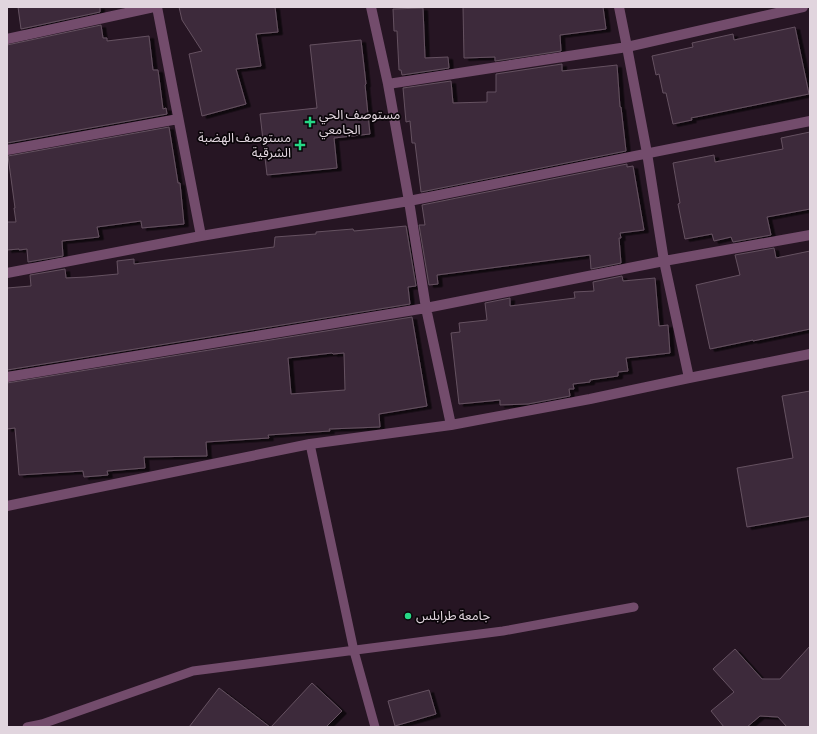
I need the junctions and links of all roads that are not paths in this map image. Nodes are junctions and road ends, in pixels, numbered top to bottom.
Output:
1 (155, 7) edge
2 (372, 7) edge
3 (619, 7) edge
4 (803, 7) edge
5 (7, 39) edge
6 (627, 47) junction
7 (388, 84) junction
8 (178, 119) junction
9 (810, 121) edge
10 (7, 150) edge
11 (647, 153) junction
12 (409, 201) junction
13 (810, 235) edge
14 (200, 236) junction
15 (664, 261) junction
16 (7, 273) edge
17 (426, 308) junction
18 (810, 354) edge
19 (7, 377) edge
20 (689, 378) junction
21 (451, 425) junction
22 (310, 444) junction
23 (7, 506) edge
24 (634, 607) dead end
25 (354, 651) junction
26 (27, 727) edge
27 (375, 727) edge

1 - 5 street
1 - 8 street
2 - 7 street
3 - 6 street
4 - 6 street
6 - 7 street
6 - 11 street
7 - 12 street
8 - 10 street
8 - 14 street
9 - 11 street
11 - 12 street
11 - 15 street
12 - 14 street
12 - 17 street
13 - 15 street
14 - 16 street
15 - 17 street
15 - 20 street
17 - 19 street
17 - 21 street
18 - 20 street
20 - 21 street
21 - 22 street
22 - 23 street
22 - 25 lane
24 - 25 lane
25 - 26 lane
25 - 27 lane

